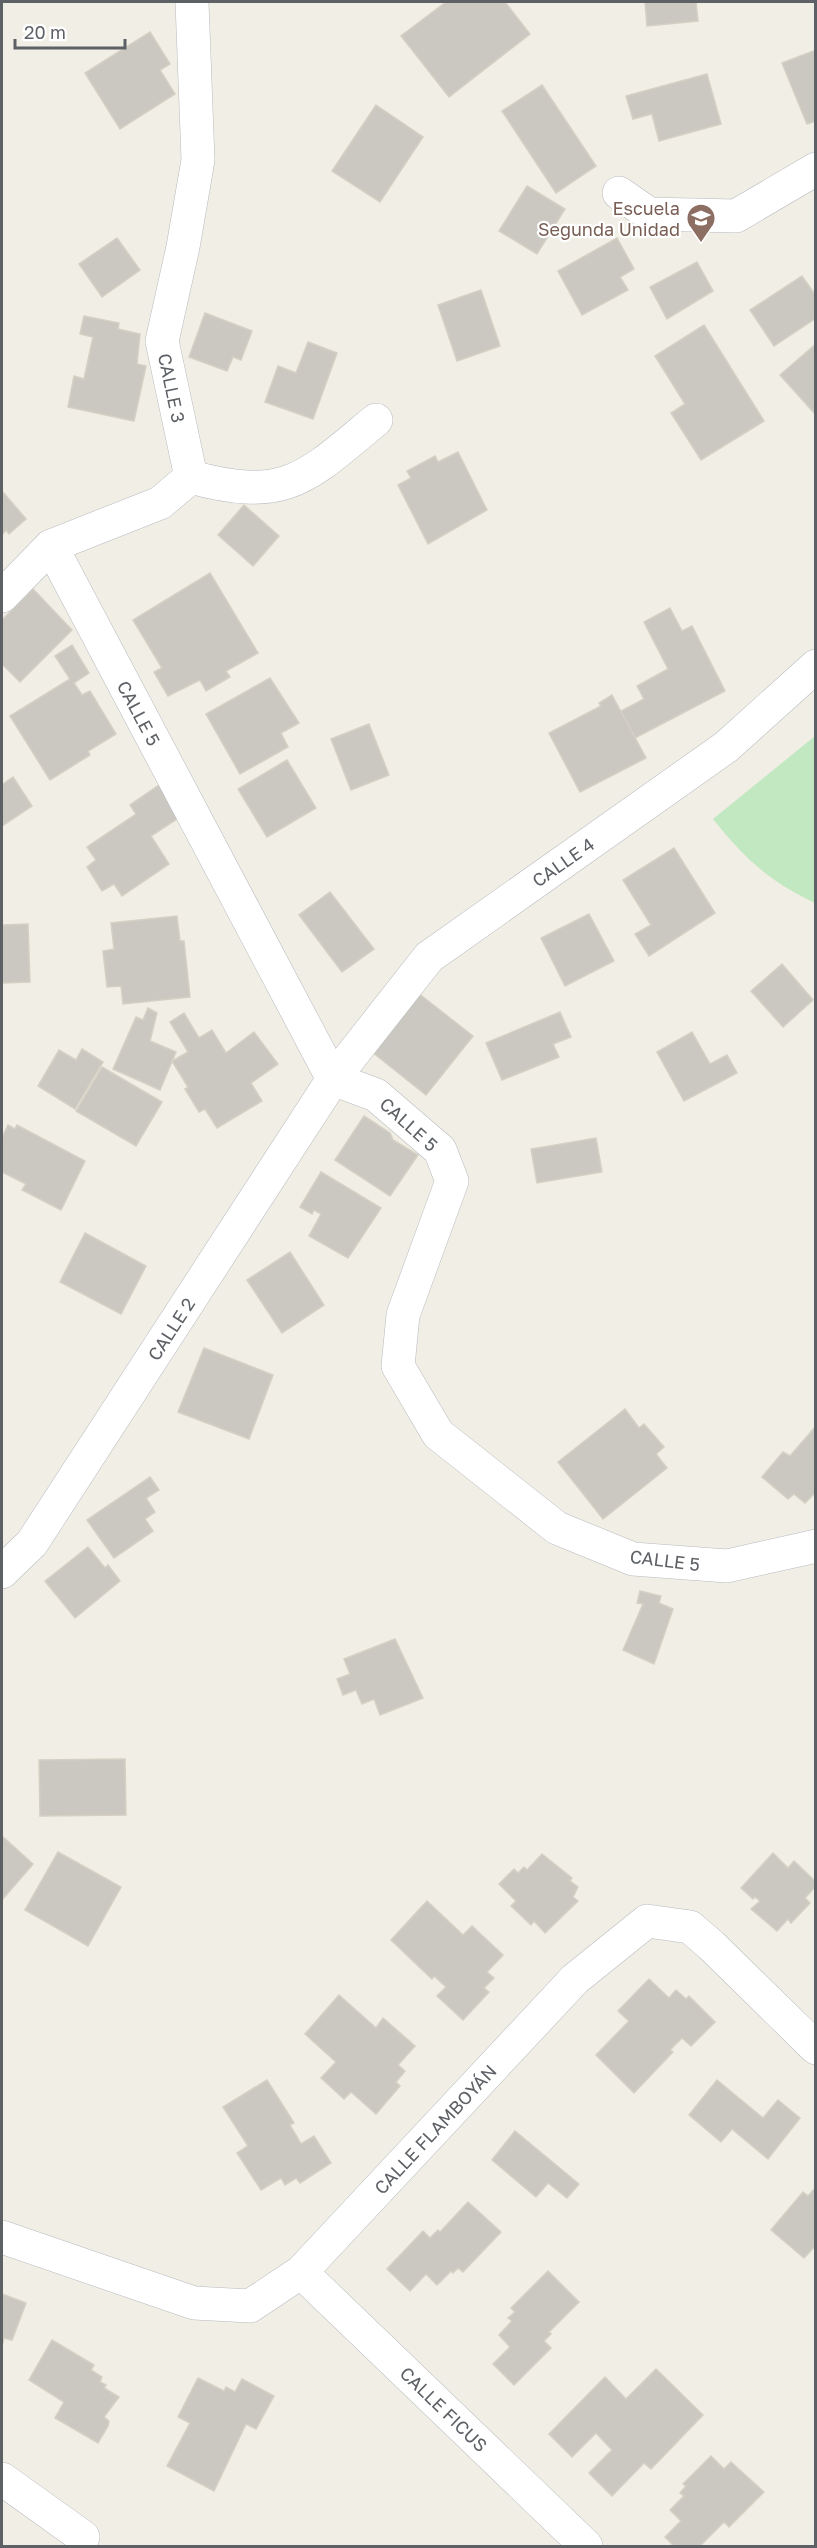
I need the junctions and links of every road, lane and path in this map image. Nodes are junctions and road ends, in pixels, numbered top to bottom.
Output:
1 (192, 2) edge
2 (816, 169) edge
3 (619, 193) dead end
4 (375, 420) dead end
5 (191, 477) junction
6 (51, 546) junction
7 (2, 596) edge
8 (816, 666) edge
9 (333, 1079) junction
10 (816, 1546) edge
11 (2, 1572) edge
12 (816, 2048) edge
13 (2, 2237) edge
14 (301, 2272) junction
15 (2, 2479) edge
16 (83, 2537) dead end
17 (586, 2547) edge

1 - 5 street, CALLE 3
2 - 3 street
4 - 5 street
5 - 6 street
6 - 7 street
6 - 9 street, CALLE 5
8 - 9 street, CALLE 4
9 - 10 street, CALLE 5
9 - 11 street, CALLE 2
12 - 14 street, CALLE FLAMBOYÁN
13 - 14 street, CALLE FLAMBOYÁN
14 - 17 street, CALLE FICUS
15 - 16 street

